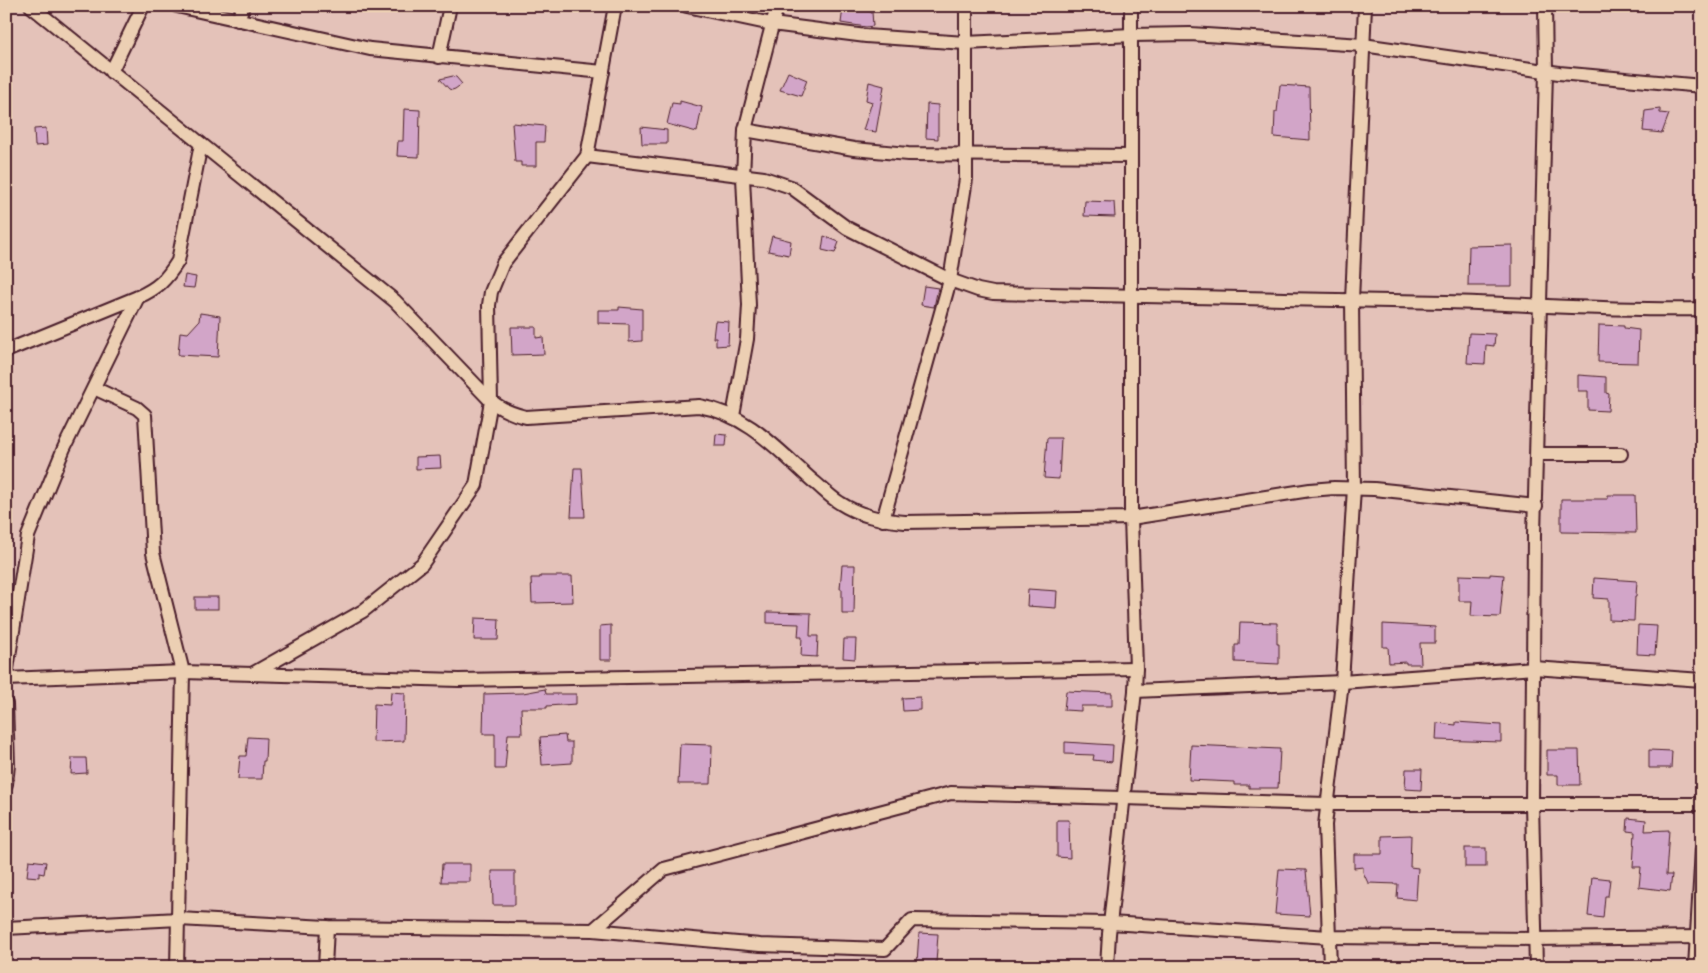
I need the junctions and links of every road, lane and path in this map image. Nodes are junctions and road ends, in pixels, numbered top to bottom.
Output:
1 (31, 6) edge
2 (143, 6) edge
3 (176, 6) edge
4 (242, 6) edge
5 (450, 6) edge
6 (616, 6) edge
7 (686, 6) edge
8 (777, 6) edge
9 (966, 6) edge
10 (1131, 6) edge
11 (1365, 6) edge
12 (1545, 6) edge
13 (238, 20) junction
14 (772, 24) junction
15 (1132, 35) junction
16 (965, 43) junction
17 (1363, 45) junction
18 (439, 57) junction
19 (1546, 71) junction
20 (111, 72) junction
21 (603, 72) junction
22 (1702, 86) edge
23 (745, 130) junction
24 (201, 144) junction
25 (587, 156) junction
26 (967, 156) junction
27 (1131, 156) junction
28 (743, 177) junction
29 (950, 280) junction
30 (138, 297) junction
31 (1132, 297) junction
32 (1352, 300) junction
33 (1540, 305) junction
34 (1702, 310) edge
35 (6, 351) edge
36 (94, 388) junction
37 (491, 401) junction
38 (733, 416) junction
39 (1537, 454) junction
40 (1621, 454) dead end
41 (1354, 488) junction
42 (1536, 506) junction
43 (1131, 518) junction
44 (883, 520) junction
45 (1136, 668) junction
46 (1534, 668) junction
47 (183, 672) junction
48 (252, 674) junction
49 (6, 675) edge
50 (6, 679) edge
51 (1702, 680) edge
52 (1342, 682) junction
53 (1135, 691) junction
54 (6, 704) edge
55 (6, 784) edge
56 (1124, 797) junction
57 (1327, 804) junction
58 (1532, 804) junction
59 (1702, 804) edge
60 (1702, 850) edge
61 (179, 919) junction
62 (1110, 923) junction
63 (327, 927) junction
64 (6, 928) edge
65 (593, 930) junction
66 (1328, 937) junction
67 (1699, 937) edge
68 (1535, 939) junction
69 (177, 967) edge
70 (326, 967) edge
71 (1107, 967) edge
72 (1330, 967) edge
73 (1536, 967) edge
74 (1696, 967) edge

1 - 20 street
2 - 20 street
3 - 13 street
4 - 13 street
5 - 18 street
6 - 21 street
7 - 14 street
8 - 14 street
9 - 16 street
10 - 15 street
11 - 17 street
12 - 19 street
13 - 18 street
14 - 16 street
14 - 23 street
15 - 16 street
15 - 17 street
15 - 27 street
16 - 26 street
17 - 19 street
17 - 32 street
18 - 21 street
19 - 22 street
19 - 33 street
20 - 24 street
21 - 25 street
23 - 26 street
23 - 28 street
24 - 30 street
24 - 37 street
25 - 28 street
25 - 37 street
26 - 27 street
26 - 29 street
27 - 31 street
28 - 29 street
28 - 38 street
29 - 31 street
29 - 44 street
30 - 35 street
30 - 36 street
31 - 32 street
31 - 43 street
32 - 33 street
32 - 41 street
33 - 34 street
33 - 39 street
36 - 47 street
36 - 49 street
37 - 38 street
37 - 48 street
38 - 44 street
39 - 40 street
39 - 42 street
41 - 42 street
41 - 43 street
41 - 52 street
42 - 46 street
43 - 44 street
43 - 45 street
45 - 48 street
45 - 53 street
46 - 51 street
46 - 52 street
46 - 58 street
47 - 48 street
47 - 50 street
47 - 61 street
52 - 53 street
52 - 57 street
53 - 56 street
54 - 55 street
56 - 57 street
56 - 62 street
56 - 65 street
57 - 58 street
57 - 66 street
58 - 59 street
58 - 68 street
60 - 67 street
61 - 63 street
61 - 64 street
61 - 69 street
62 - 65 street
62 - 66 street
62 - 71 street
63 - 65 street
63 - 70 street
66 - 68 street
66 - 72 street
67 - 68 street
67 - 74 street
68 - 73 street

